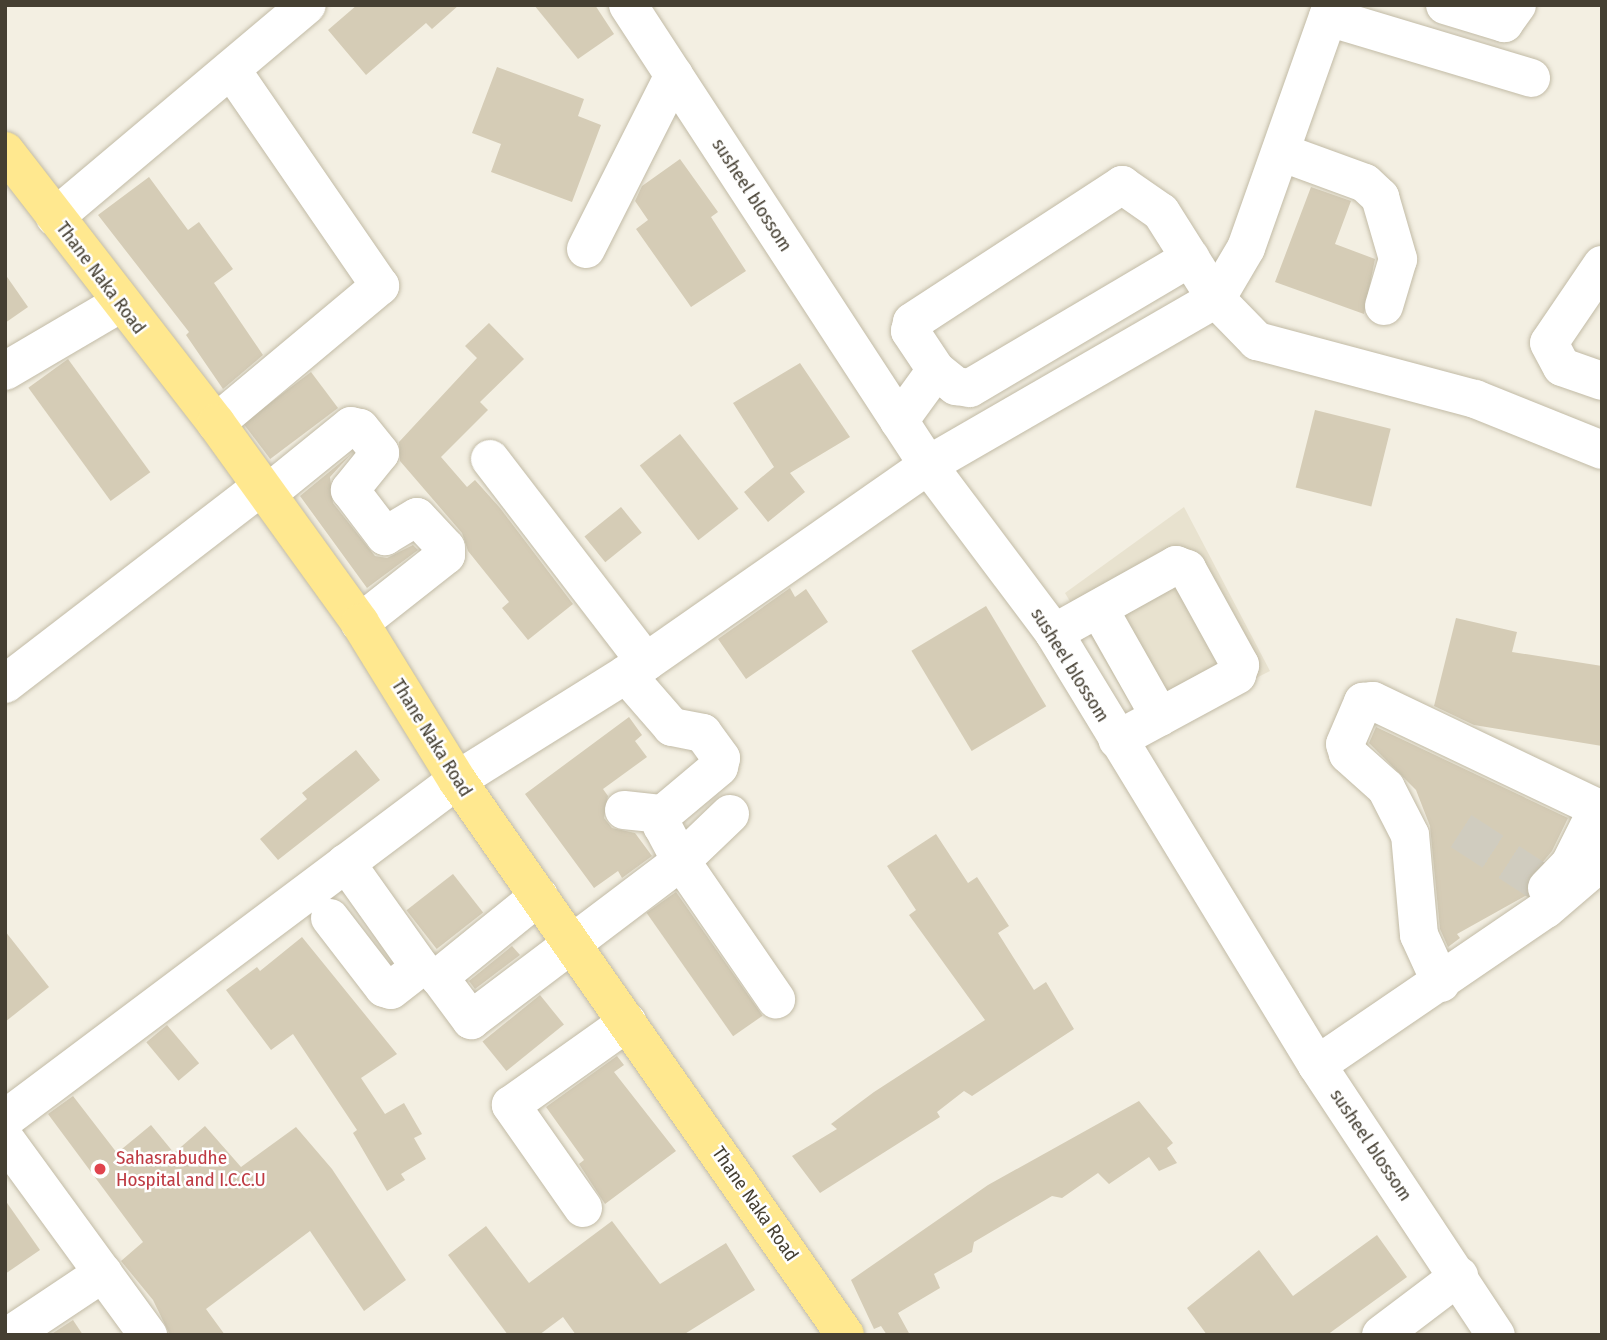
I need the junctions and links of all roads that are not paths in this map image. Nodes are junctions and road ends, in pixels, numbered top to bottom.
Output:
1 (628, 5) edge
2 (1445, 5) edge
3 (1517, 5) edge
4 (1330, 11) edge
5 (283, 13) edge
6 (231, 69) junction
7 (674, 75) junction
8 (1531, 78) dead end
9 (5, 151) edge
10 (1283, 153) junction
11 (55, 217) junction
12 (586, 249) dead end
13 (1191, 258) junction
14 (1602, 265) edge
15 (1216, 299) junction
16 (118, 304) junction
17 (1384, 306) dead end
18 (936, 370) junction
19 (5, 371) edge
20 (1602, 381) edge
21 (900, 421) junction
22 (216, 424) junction
23 (1602, 450) edge
24 (491, 459) dead end
25 (928, 465) junction
26 (265, 490) junction
27 (1098, 609) junction
28 (360, 623) junction
29 (1054, 633) junction
30 (636, 668) junction
31 (5, 684) edge
32 (1160, 717) junction
33 (1117, 740) junction
34 (457, 780) junction
35 (1600, 809) edge
36 (624, 810) dead end
37 (663, 814) junction
38 (730, 814) dead end
39 (681, 861) junction
40 (346, 863) junction
41 (1600, 867) edge
42 (539, 897) junction
43 (330, 918) dead end
44 (573, 944) junction
45 (1436, 973) junction
46 (776, 999) dead end
47 (628, 1022) junction
48 (1317, 1065) junction
49 (5, 1119) edge
50 (5, 1139) edge
51 (583, 1208) dead end
52 (98, 1266) junction
53 (1459, 1276) junction
54 (5, 1317) edge
55 (10, 1335) edge
56 (147, 1335) edge
57 (845, 1335) edge
58 (1381, 1335) edge
59 (1496, 1335) edge

1 - 7 street, susheel blossom
2 - 3 street
4 - 8 street
4 - 10 street
5 - 6 street
6 - 11 street
6 - 22 street
7 - 12 street
7 - 21 street, susheel blossom
9 - 11 main road, Thane Naka Road
10 - 15 street
10 - 17 street
11 - 16 main road, Thane Naka Road
13 - 15 street
13 - 18 street
13 - 18 street
14 - 20 street
15 - 23 street
15 - 25 street
16 - 19 street
16 - 22 main road, Thane Naka Road
18 - 21 street
21 - 25 street, susheel blossom
22 - 26 main road, Thane Naka Road
24 - 30 street
25 - 29 street, susheel blossom
25 - 30 street
26 - 28 main road, Thane Naka Road
26 - 28 street
26 - 31 street
27 - 29 street
27 - 32 street
27 - 32 street
28 - 34 main road, Thane Naka Road
29 - 33 street, susheel blossom
30 - 34 street
30 - 37 street
32 - 33 street
33 - 48 street, susheel blossom
34 - 40 street
34 - 42 main road, Thane Naka Road
35 - 45 street
35 - 45 street
36 - 37 street
37 - 39 street
38 - 39 street
39 - 44 street
39 - 46 street
40 - 43 street
40 - 49 street
41 - 45 street
42 - 44 main road, Thane Naka Road
42 - 44 street
44 - 47 main road, Thane Naka Road
45 - 48 street
47 - 51 street
47 - 57 main road, Thane Naka Road
48 - 53 street, susheel blossom
50 - 52 street
52 - 54 street
52 - 55 street
52 - 56 street
53 - 58 street
53 - 59 street, susheel blossom

